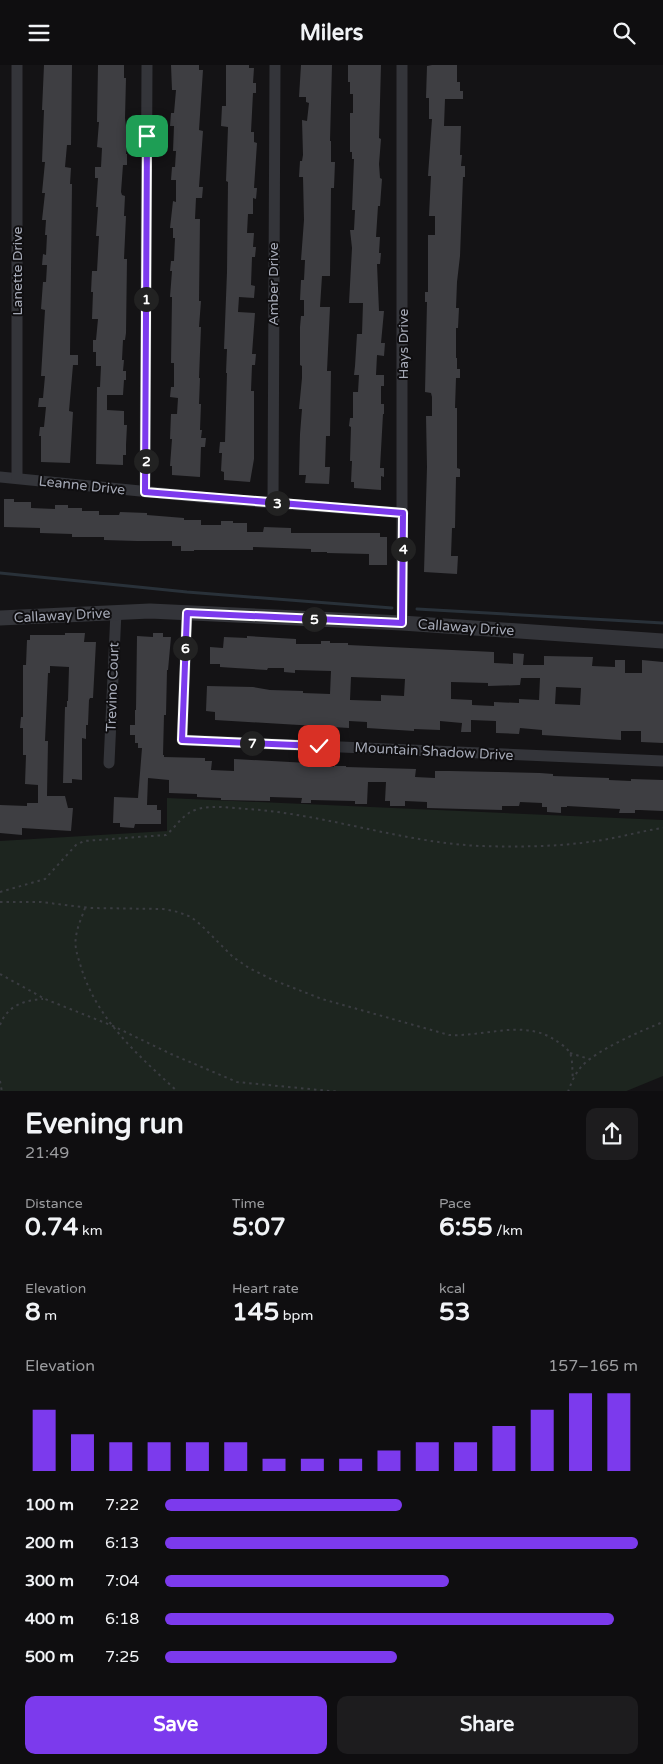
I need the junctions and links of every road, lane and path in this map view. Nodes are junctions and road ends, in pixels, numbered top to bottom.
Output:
1 (17, 65) edge
2 (147, 65) edge
3 (275, 65) edge
4 (402, 65) edge
5 (0, 477) edge
6 (17, 478) junction
7 (145, 492) junction
8 (273, 503) junction
9 (403, 513) junction
10 (116, 612) junction
11 (187, 613) junction
12 (0, 619) edge
13 (402, 623) junction
14 (663, 641) edge
15 (663, 761) edge
16 (109, 763) dead end
17 (663, 828) edge
18 (0, 893) edge
19 (0, 902) edge
20 (85, 908) junction
21 (0, 974) edge
22 (45, 999) junction
23 (663, 1022) edge
24 (0, 1025) edge
25 (112, 1026) junction
26 (570, 1053) junction
27 (590, 1059) junction
28 (573, 1080) junction
29 (0, 1081) edge
30 (2, 1091) edge
31 (178, 1091) edge
32 (340, 1091) edge
33 (568, 1091) edge

1 - 6 street, Lanette Drive
2 - 7 street
3 - 8 street, Amber Drive
4 - 9 street, Hays Drive
5 - 6 street, Leanne Drive
6 - 7 street, Leanne Drive
7 - 8 street, Leanne Drive
8 - 9 street, Leanne Drive
9 - 13 street, Hays Drive
10 - 11 street, Callaway Drive
10 - 12 street, Callaway Drive
10 - 16 street, Trevino Court
11 - 13 street, Callaway Drive
11 - 15 street, Mountain Shadow Drive
13 - 14 street, Callaway Drive
17 - 18 path
19 - 20 path
20 - 25 path
20 - 26 path
21 - 22 path
22 - 24 path
22 - 25 path
23 - 27 path
25 - 31 path
25 - 32 path
26 - 27 path
26 - 28 path
27 - 28 path
28 - 33 path
29 - 30 path

